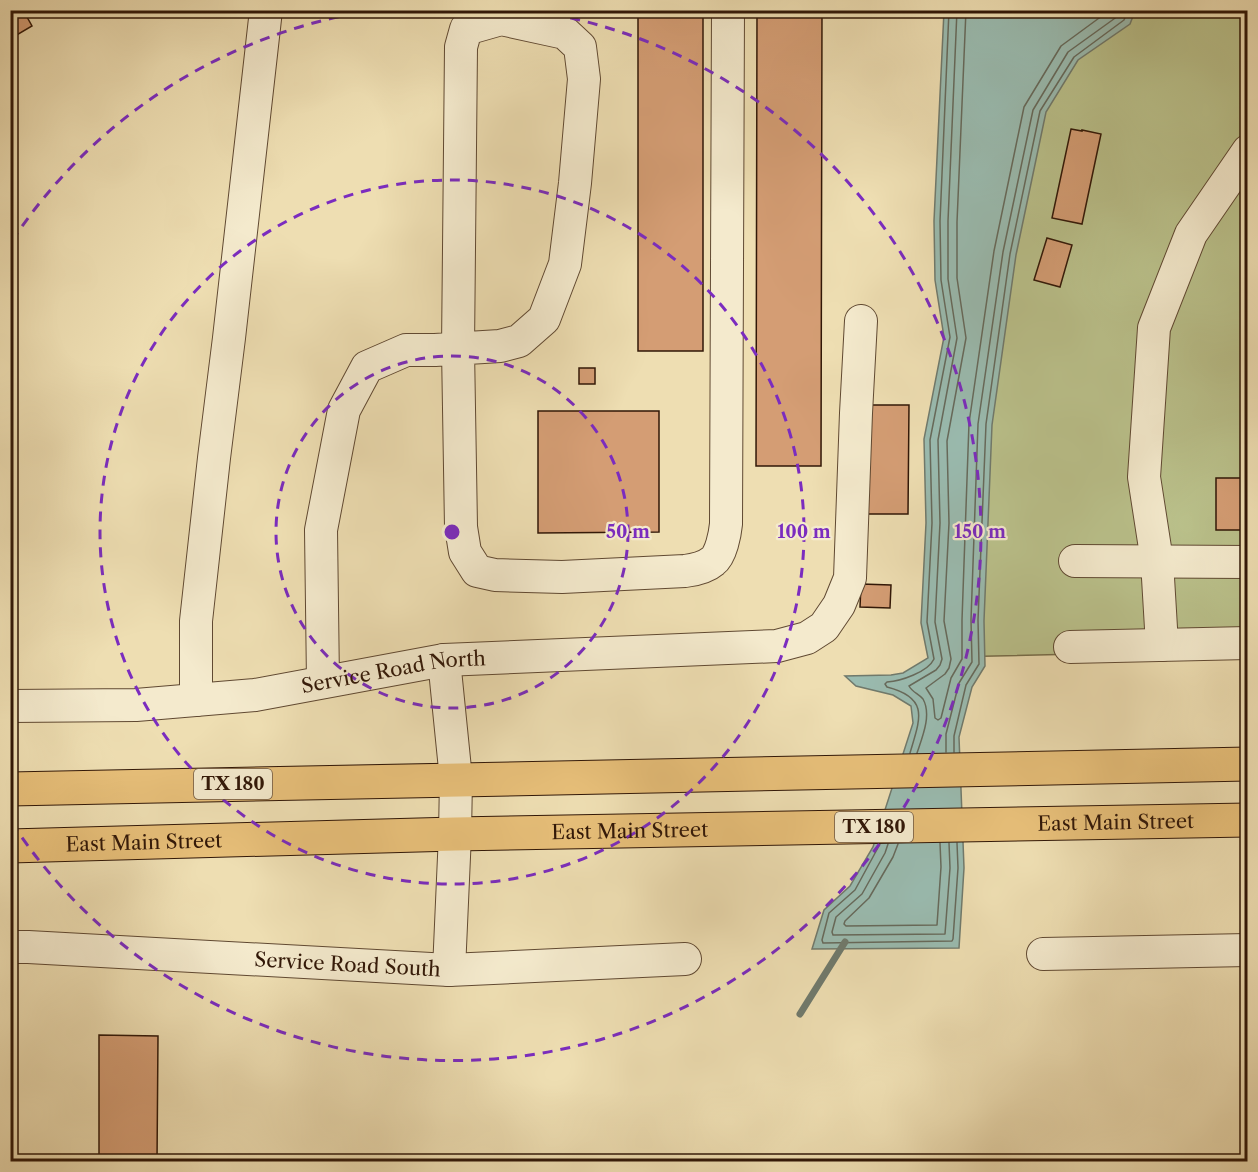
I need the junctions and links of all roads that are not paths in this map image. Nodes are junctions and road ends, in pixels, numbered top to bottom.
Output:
1 (266, 10) edge
2 (728, 10) edge
3 (465, 20) edge
4 (1248, 150) edge
5 (861, 321) dead end
6 (458, 349) junction
7 (1075, 561) dead end
8 (1157, 561) junction
9 (1248, 562) edge
10 (1248, 643) edge
11 (1162, 645) junction
12 (1070, 647) dead end
13 (444, 660) junction
14 (323, 682) junction
15 (196, 700) junction
16 (10, 706) edge
17 (1248, 764) edge
18 (456, 779) junction
19 (10, 789) edge
20 (1248, 820) edge
21 (455, 834) junction
22 (10, 846) edge
23 (10, 947) edge
24 (1248, 950) edge
25 (1043, 954) dead end
26 (685, 959) dead end
27 (449, 970) junction

1 - 15 lane
2 - 6 lane
3 - 6 lane
3 - 6 lane
4 - 8 lane
5 - 13 lane, Service Road North
6 - 14 lane
7 - 8 lane
8 - 9 lane
8 - 11 lane
10 - 11 lane
11 - 12 lane
13 - 14 lane, Service Road North
13 - 18 lane
14 - 15 lane, Service Road North
15 - 16 lane, Service Road North
17 - 18 main road, TX 180
18 - 19 main road, TX 180
18 - 21 lane
20 - 21 main road, East Main Street / TX 180
21 - 22 main road, East Main Street / TX 180
21 - 27 lane
23 - 27 lane, Service Road South
24 - 25 lane
26 - 27 lane, Service Road South

